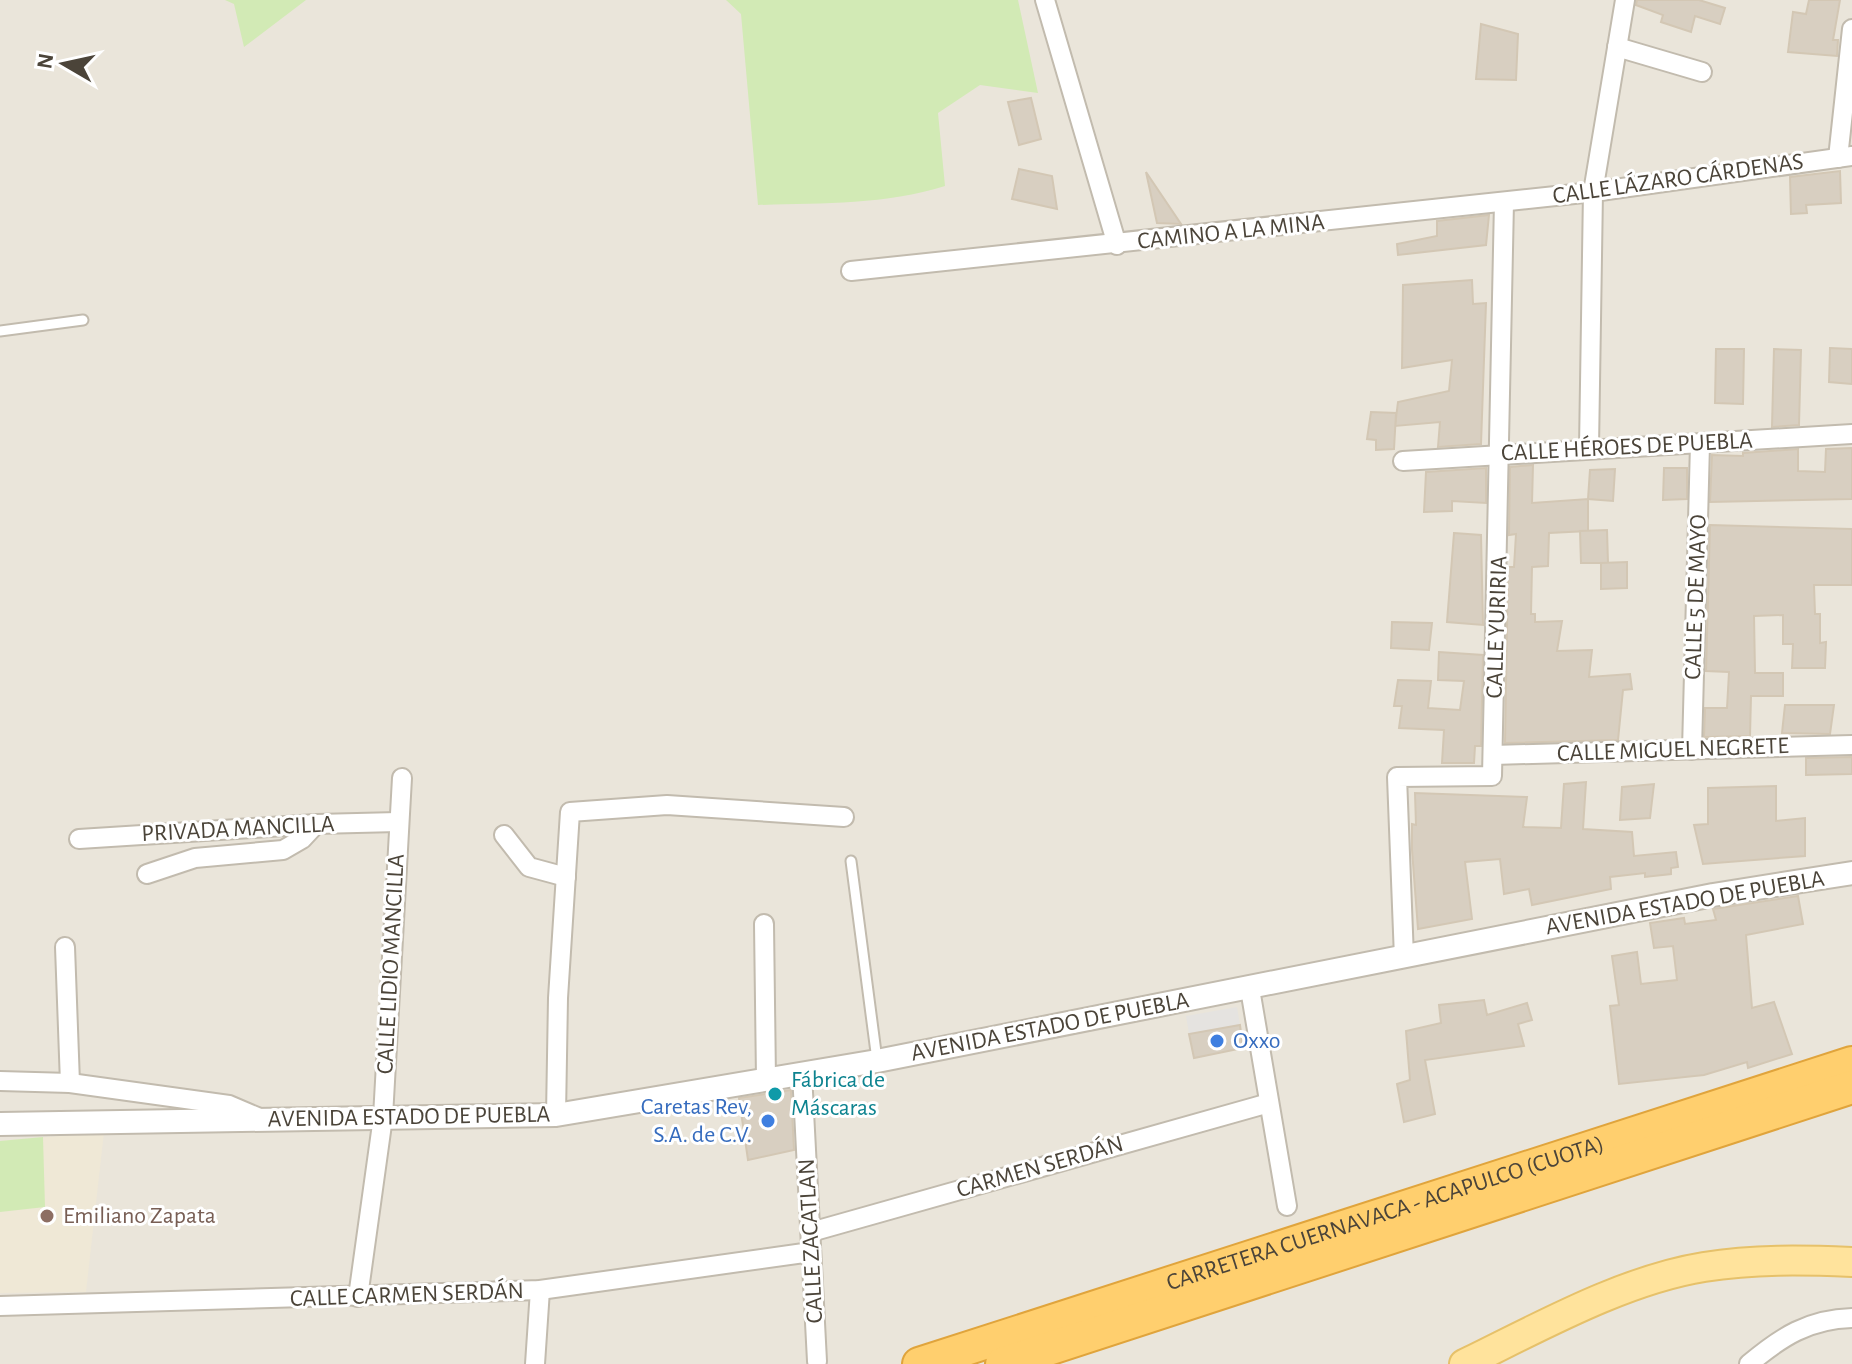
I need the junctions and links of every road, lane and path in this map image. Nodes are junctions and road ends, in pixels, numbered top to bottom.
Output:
1 (1045, 0) edge
2 (1625, 0) edge
3 (1852, 29) edge
4 (1617, 47) junction
5 (1702, 72) dead end
6 (1845, 157) edge
7 (1593, 192) junction
8 (1504, 202) junction
9 (1117, 245) junction
10 (851, 271) dead end
11 (83, 320) dead end
12 (0, 331) edge
13 (1852, 434) edge
14 (1700, 444) junction
15 (1589, 448) junction
16 (1502, 453) junction
17 (1403, 461) dead end
18 (1852, 745) edge
19 (1692, 750) junction
20 (1493, 755) junction
21 (402, 778) dead end
22 (844, 817) dead end
23 (398, 822) junction
24 (316, 824) junction
25 (504, 835) dead end
26 (79, 839) dead end
27 (851, 861) dead end
28 (1852, 873) edge
29 (147, 874) dead end
30 (566, 877) junction
31 (764, 924) dead end
32 (65, 947) dead end
33 (1404, 958) junction
34 (1250, 989) junction
35 (877, 1061) junction
36 (1852, 1063) edge
37 (802, 1073) junction
38 (766, 1079) junction
39 (0, 1081) edge
40 (70, 1083) junction
41 (1852, 1087) edge
42 (1269, 1103) junction
43 (556, 1115) junction
44 (383, 1117) junction
45 (265, 1121) junction
46 (0, 1124) edge
47 (1287, 1206) dead end
48 (811, 1232) junction
49 (811, 1252) junction
50 (1852, 1262) edge
51 (540, 1290) junction
52 (358, 1297) junction
53 (0, 1306) edge
54 (1852, 1318) edge
55 (817, 1361) dead end
56 (535, 1364) edge
57 (919, 1364) edge
58 (1002, 1364) edge
59 (1464, 1364) edge
60 (1749, 1364) edge

1 - 9 street, CAMINO A LA MINA
2 - 4 street
3 - 6 street
4 - 5 street
4 - 7 street
6 - 7 street, CALLE LÁZARO CÁRDENAS
7 - 8 street, CALLE LÁZARO CÁRDENAS
7 - 15 street
8 - 9 street, CAMINO A LA MINA
8 - 16 street, CALLE YURIRIA
9 - 10 street
11 - 12 lane
13 - 14 street, CALLE HÉROES DE PUEBLA
14 - 15 street, CALLE HÉROES DE PUEBLA
14 - 19 street, CALLE 5 DE MAYO
15 - 16 street, CALLE HÉROES DE PUEBLA
16 - 17 street, CALLE HÉROES DE PUEBLA
16 - 20 street, CALLE YURIRIA
18 - 19 street, CALLE MIGUEL NEGRETE
19 - 20 street, CALLE MIGUEL NEGRETE
20 - 33 street
21 - 23 street, CALLE LIDIO MANCILLA
22 - 30 street
23 - 24 street, PRIVADA MANCILLA
23 - 44 street, CALLE LIDIO MANCILLA
24 - 26 street, PRIVADA MANCILLA
24 - 29 street
25 - 30 street
27 - 35 lane
28 - 33 street, AVENIDA ESTADO DE PUEBLA
30 - 43 street
31 - 38 street
32 - 40 street
33 - 34 street, AVENIDA ESTADO DE PUEBLA
34 - 35 street, AVENIDA ESTADO DE PUEBLA
34 - 42 street
35 - 37 street, AVENIDA ESTADO DE PUEBLA
36 - 57 highway, CARRETERA CUERNAVACA - ACAPULCO (CUOTA)
37 - 38 street, AVENIDA ESTADO DE PUEBLA
37 - 48 street, CALLE ZACATLAN
38 - 43 street, AVENIDA ESTADO DE PUEBLA
39 - 40 street
40 - 45 street
41 - 58 highway, CARRETERA CUERNAVACA - ACAPULCO (CUOTA)
42 - 47 street
42 - 48 street, CARMEN SERDÁN
43 - 44 street, AVENIDA ESTADO DE PUEBLA
44 - 45 street, AVENIDA ESTADO DE PUEBLA
44 - 52 street, CALLE LIDIO MANCILLA
45 - 46 street, AVENIDA ESTADO DE PUEBLA
48 - 49 street, CALLE ZACATLAN
49 - 51 street, CALLE CARMEN SERDÁN
49 - 55 street, CALLE ZACATLAN
50 - 59 main road
51 - 52 street, CALLE CARMEN SERDÁN
51 - 56 street
52 - 53 street, CALLE CARMEN SERDÁN
54 - 60 street

